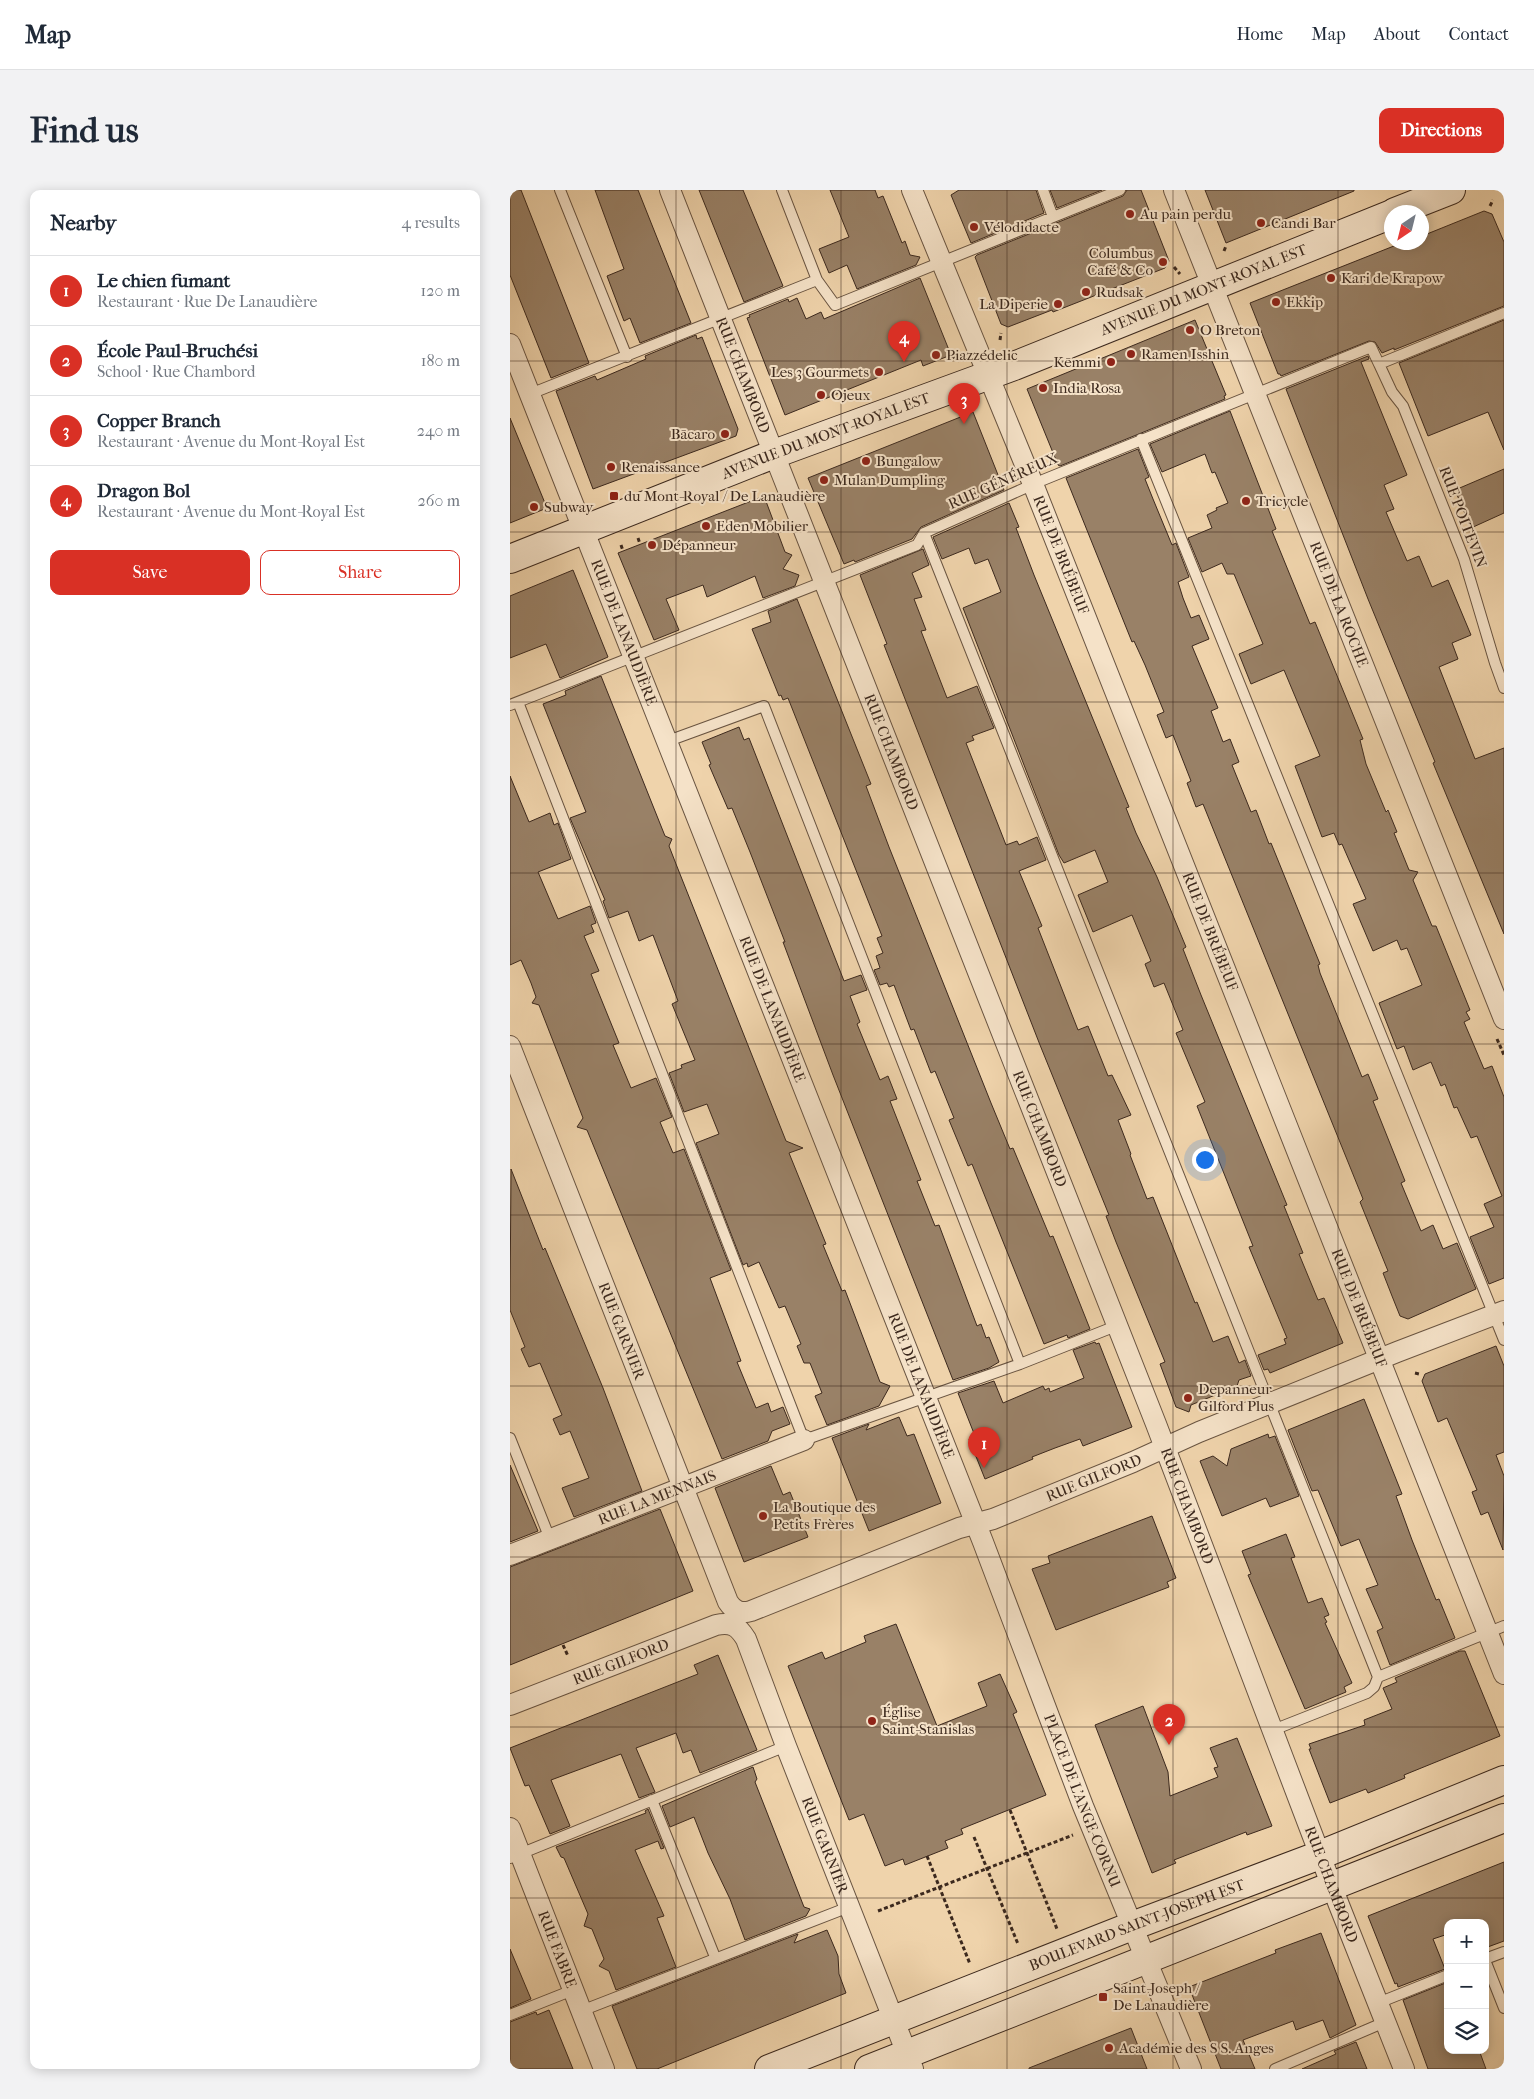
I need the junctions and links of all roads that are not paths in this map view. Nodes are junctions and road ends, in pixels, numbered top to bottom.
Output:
1 (560, 190) edge
2 (670, 190) edge
3 (782, 190) edge
4 (912, 190) edge
5 (1043, 190) edge
6 (1120, 190) edge
7 (1174, 190) edge
8 (1451, 190) edge
9 (1413, 205) edge
10 (1053, 217) junction
11 (1384, 217) edge
12 (941, 262) junction
13 (817, 280) junction
14 (1212, 286) junction
15 (1504, 313) edge
16 (721, 319) junction
17 (510, 344) edge
18 (627, 357) junction
19 (1379, 364) junction
20 (515, 372) edge
21 (988, 376) junction
22 (1256, 393) junction
23 (530, 394) junction
24 (1140, 439) junction
25 (774, 454) junction
26 (1033, 484) junction
27 (584, 530) junction
28 (924, 533) junction
29 (510, 559) edge
30 (824, 581) junction
31 (635, 658) junction
32 (1504, 688) edge
33 (514, 704) edge
34 (668, 741) junction
35 (1504, 1019) edge
36 (510, 1046) edge
37 (1499, 1313) edge
38 (1116, 1326) junction
39 (1504, 1340) edge
40 (1379, 1359) junction
41 (1020, 1364) junction
42 (925, 1397) junction
43 (1269, 1404) junction
44 (510, 1438) edge
45 (804, 1440) junction
46 (1165, 1448) junction
47 (684, 1486) junction
48 (975, 1524) junction
49 (550, 1539) junction
50 (510, 1555) edge
51 (735, 1618) junction
52 (1496, 1630) edge
53 (1504, 1674) edge
54 (1034, 1675) joint
55 (1378, 1677) junction
56 (510, 1705) edge
57 (1273, 1730) junction
58 (786, 1746) junction
59 (1504, 1780) edge
60 (652, 1800) junction
61 (1504, 1818) edge
62 (510, 1828) edge
63 (1320, 1855) junction
64 (515, 1856) edge
65 (1332, 1886) junction
66 (849, 1906) junction
67 (1132, 1926) junction
68 (1504, 1952) edge
69 (715, 1957) junction
70 (1489, 1958) edge
71 (1146, 1959) junction
72 (1487, 1964) edge
73 (1444, 1977) edge
74 (573, 1990) junction
75 (1504, 2008) edge
76 (581, 2011) junction
77 (1382, 2013) junction
78 (510, 2015) edge
79 (894, 2021) junction
80 (910, 2061) edge
81 (604, 2069) edge
82 (769, 2069) edge
83 (869, 2069) edge
84 (1191, 2069) edge
85 (1275, 2069) edge
86 (1404, 2069) edge

1 - 18 lane
2 - 16 street, RUE CHAMBORD
3 - 13 lane
4 - 12 street, RUE DE BRÉBEUF
5 - 10 lane
6 - 10 lane
7 - 14 street, RUE DE LA ROCHE
8 - 9 main road
10 - 12 lane
11 - 14 main road, AVENUE DU MONT-ROYAL EST
12 - 13 lane
12 - 21 street, RUE DE BRÉBEUF
13 - 16 lane
14 - 21 main road, AVENUE DU MONT-ROYAL EST
14 - 22 street, RUE DE LA ROCHE
15 - 19 lane
16 - 18 lane
16 - 25 street, RUE CHAMBORD
17 - 20 street, RUE DE LANAUDIÈRE
18 - 23 lane
19 - 22 lane, RUE GÉNÉREUX
19 - 32 lane, RUE POITEVIN
20 - 23 street, RUE DE LANAUDIÈRE
21 - 25 main road, AVENUE DU MONT-ROYAL EST
21 - 26 street, RUE DE BRÉBEUF
22 - 24 lane, RUE GÉNÉREUX
22 - 35 street, RUE DE LA ROCHE
23 - 27 street, RUE DE LANAUDIÈRE
24 - 26 lane, RUE GÉNÉREUX
24 - 37 lane
25 - 27 main road, AVENUE DU MONT-ROYAL EST
25 - 30 street, RUE CHAMBORD
26 - 28 lane, RUE GÉNÉREUX
26 - 40 street, RUE DE BRÉBEUF
27 - 29 main road, AVENUE DU MONT-ROYAL EST
27 - 31 street, RUE DE LANAUDIÈRE
28 - 30 lane, RUE GÉNÉREUX
28 - 43 lane
30 - 31 lane, RUE GÉNÉREUX
30 - 38 street, RUE CHAMBORD
31 - 33 lane, RUE GÉNÉREUX
31 - 34 street, RUE DE LANAUDIÈRE
33 - 45 lane
34 - 41 lane
34 - 42 street, RUE DE LANAUDIÈRE
36 - 47 street, RUE GARNIER
37 - 39 lane
37 - 40 street, RUE GILFORD
38 - 41 lane
38 - 46 street, RUE CHAMBORD
40 - 43 street, RUE GILFORD
40 - 52 street, RUE DE BRÉBEUF
41 - 42 lane
42 - 45 lane
42 - 48 street, RUE DE LANAUDIÈRE
43 - 46 street, RUE GILFORD
43 - 55 lane
44 - 49 lane
45 - 47 street, RUE LA MENNAIS
46 - 48 street, RUE GILFORD
46 - 57 street, RUE CHAMBORD
47 - 49 street, RUE LA MENNAIS
47 - 51 street, RUE GARNIER
48 - 51 street, RUE GILFORD
48 - 54 street, RUE DE LANAUDIÈRE
49 - 50 street, RUE LA MENNAIS
51 - 56 street, RUE GILFORD
51 - 58 street, RUE GARNIER
52 - 53 street, RUE DE BRÉBEUF
52 - 55 lane
54 - 67 street, PLACE DE L'ANGE-CORNU
55 - 57 lane
57 - 63 street, RUE CHAMBORD
58 - 60 lane
58 - 66 street, RUE GARNIER
59 - 63 main road, BOULEVARD SAINT-JOSEPH EST
60 - 64 lane
60 - 69 lane
61 - 65 main road
62 - 64 street, RUE FABRE
63 - 65 street, RUE CHAMBORD
63 - 67 main road, BOULEVARD SAINT-JOSEPH EST
64 - 74 street, RUE FABRE
65 - 71 main road
65 - 77 street, RUE CHAMBORD
66 - 69 lane
66 - 79 street, RUE GARNIER
67 - 71 street
67 - 79 main road, BOULEVARD SAINT-JOSEPH EST
68 - 70 lane
69 - 76 lane
71 - 80 main road
71 - 84 street
72 - 75 lane
73 - 77 lane
74 - 76 street, RUE FABRE
74 - 78 lane
76 - 81 street, RUE FABRE
77 - 85 lane
77 - 86 street, RUE CHAMBORD
79 - 80 street, RUE GARNIER
79 - 82 main road, BOULEVARD SAINT-JOSEPH EST
80 - 83 main road

